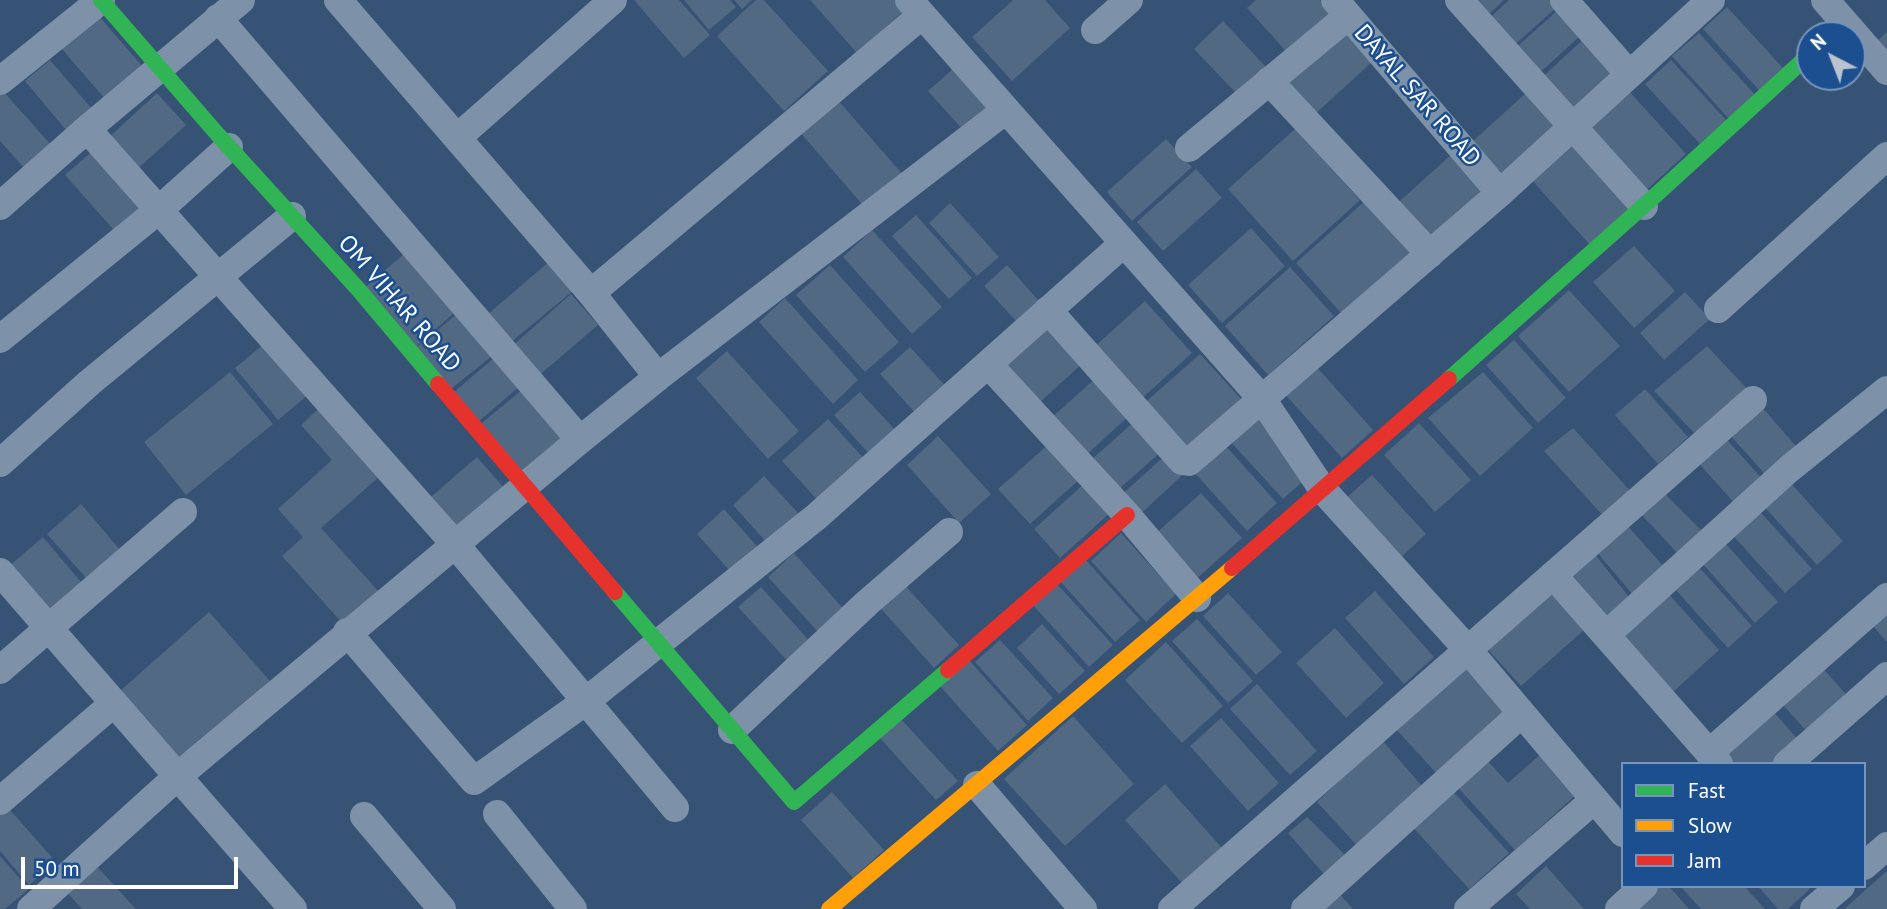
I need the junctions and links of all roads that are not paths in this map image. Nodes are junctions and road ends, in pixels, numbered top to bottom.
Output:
1 (101, 0) edge
2 (241, 0) edge
3 (338, 0) edge
4 (613, 0) edge
5 (1129, 0) edge
6 (1459, 0) edge
7 (1564, 0) edge
8 (1711, 0) edge
9 (1825, 0) edge
10 (915, 7) edge
11 (1341, 8) edge
12 (218, 18) junction
13 (1834, 21) edge
14 (1094, 30) dead end
15 (1866, 53) edge
16 (1796, 67) edge
17 (160, 68) junction
18 (1887, 71) edge
19 (1629, 74) junction
20 (0, 81) edge
21 (1269, 81) junction
22 (1006, 110) junction
23 (1570, 126) junction
24 (88, 129) junction
25 (457, 138) junction
26 (229, 147) junction
27 (1189, 149) dead end
28 (1887, 156) edge
29 (1500, 193) junction
30 (0, 206) edge
31 (1644, 206) junction
32 (160, 209) junction
33 (292, 216) junction
34 (1124, 243) junction
35 (1430, 254) junction
36 (216, 276) junction
37 (591, 293) junction
38 (1718, 309) dead end
39 (1048, 310) junction
40 (0, 339) edge
41 (988, 364) junction
42 (658, 377) junction
43 (1887, 390) edge
44 (1262, 399) junction
45 (1754, 400) dead end
46 (580, 439) junction
47 (0, 463) edge
48 (525, 486) junction
49 (1323, 490) junction
50 (183, 512) dead end
51 (1127, 515) junction
52 (949, 533) dead end
53 (454, 543) junction
54 (0, 572) edge
55 (1553, 575) junction
56 (1887, 597) edge
57 (1197, 598) junction
58 (48, 627) junction
59 (347, 632) junction
60 (1606, 635) junction
61 (658, 642) junction
62 (1469, 652) junction
63 (0, 670) edge
64 (1887, 676) edge
65 (586, 701) junction
66 (114, 703) junction
67 (1521, 714) junction
68 (732, 730) junction
69 (1714, 758) edge
70 (1789, 762) edge
71 (178, 776) junction
72 (977, 785) junction
73 (1594, 800) junction
74 (0, 801) edge
75 (675, 808) dead end
76 (497, 814) dead end
77 (364, 816) dead end
78 (1621, 831) edge
79 (1887, 846) edge
80 (1866, 864) edge
81 (1642, 888) edge
82 (32, 909) edge
83 (293, 909) edge
84 (442, 909) edge
85 (573, 909) edge
86 (829, 909) edge
87 (1083, 909) edge
88 (1172, 909) edge
89 (1305, 909) edge
90 (1468, 909) edge
91 (1619, 909) edge

1 - 17 street, OM VIHAR ROAD
1 - 20 street
2 - 12 street
3 - 25 street
4 - 25 street
5 - 14 street
6 - 23 street
7 - 19 street
8 - 19 street
9 - 13 street
10 - 22 street
10 - 37 street
11 - 21 street
11 - 29 street, DAYAL SAR ROAD
12 - 17 street
12 - 46 street
15 - 18 street
16 - 31 street
17 - 24 street
17 - 26 street, OM VIHAR ROAD
19 - 23 street
21 - 27 street
21 - 35 street
22 - 34 street
22 - 42 street
23 - 29 street
23 - 31 street
24 - 30 street
24 - 32 street
25 - 37 street
26 - 32 street
26 - 33 street, OM VIHAR ROAD
28 - 38 street
29 - 35 street
31 - 49 street
32 - 36 street
32 - 40 street
33 - 36 street
33 - 48 street, OM VIHAR ROAD
34 - 39 street
34 - 44 street
35 - 44 street
36 - 47 street
36 - 53 street
37 - 42 street
39 - 41 street
39 - 44 street
41 - 51 street
41 - 61 street
42 - 46 street
43 - 60 street
44 - 49 street
45 - 55 street
46 - 48 street
48 - 53 street
48 - 61 street, OM VIHAR ROAD
49 - 57 street
49 - 62 street
50 - 58 street
51 - 57 street
51 - 68 street, OM VIHAR ROAD
52 - 68 street
53 - 59 street
53 - 65 street
54 - 58 street
55 - 60 street
55 - 62 street
56 - 69 street
57 - 72 street
58 - 63 street
58 - 66 street
59 - 65 street
59 - 71 street
60 - 69 street
61 - 65 street
61 - 68 street, OM VIHAR ROAD
62 - 67 street
62 - 88 street
64 - 70 street
65 - 75 street
66 - 71 street
66 - 74 street
67 - 73 street
67 - 89 street
71 - 82 street
71 - 83 street
72 - 86 street
72 - 87 street
73 - 78 street
73 - 90 street
76 - 85 street
77 - 84 street
79 - 80 street
81 - 91 street

